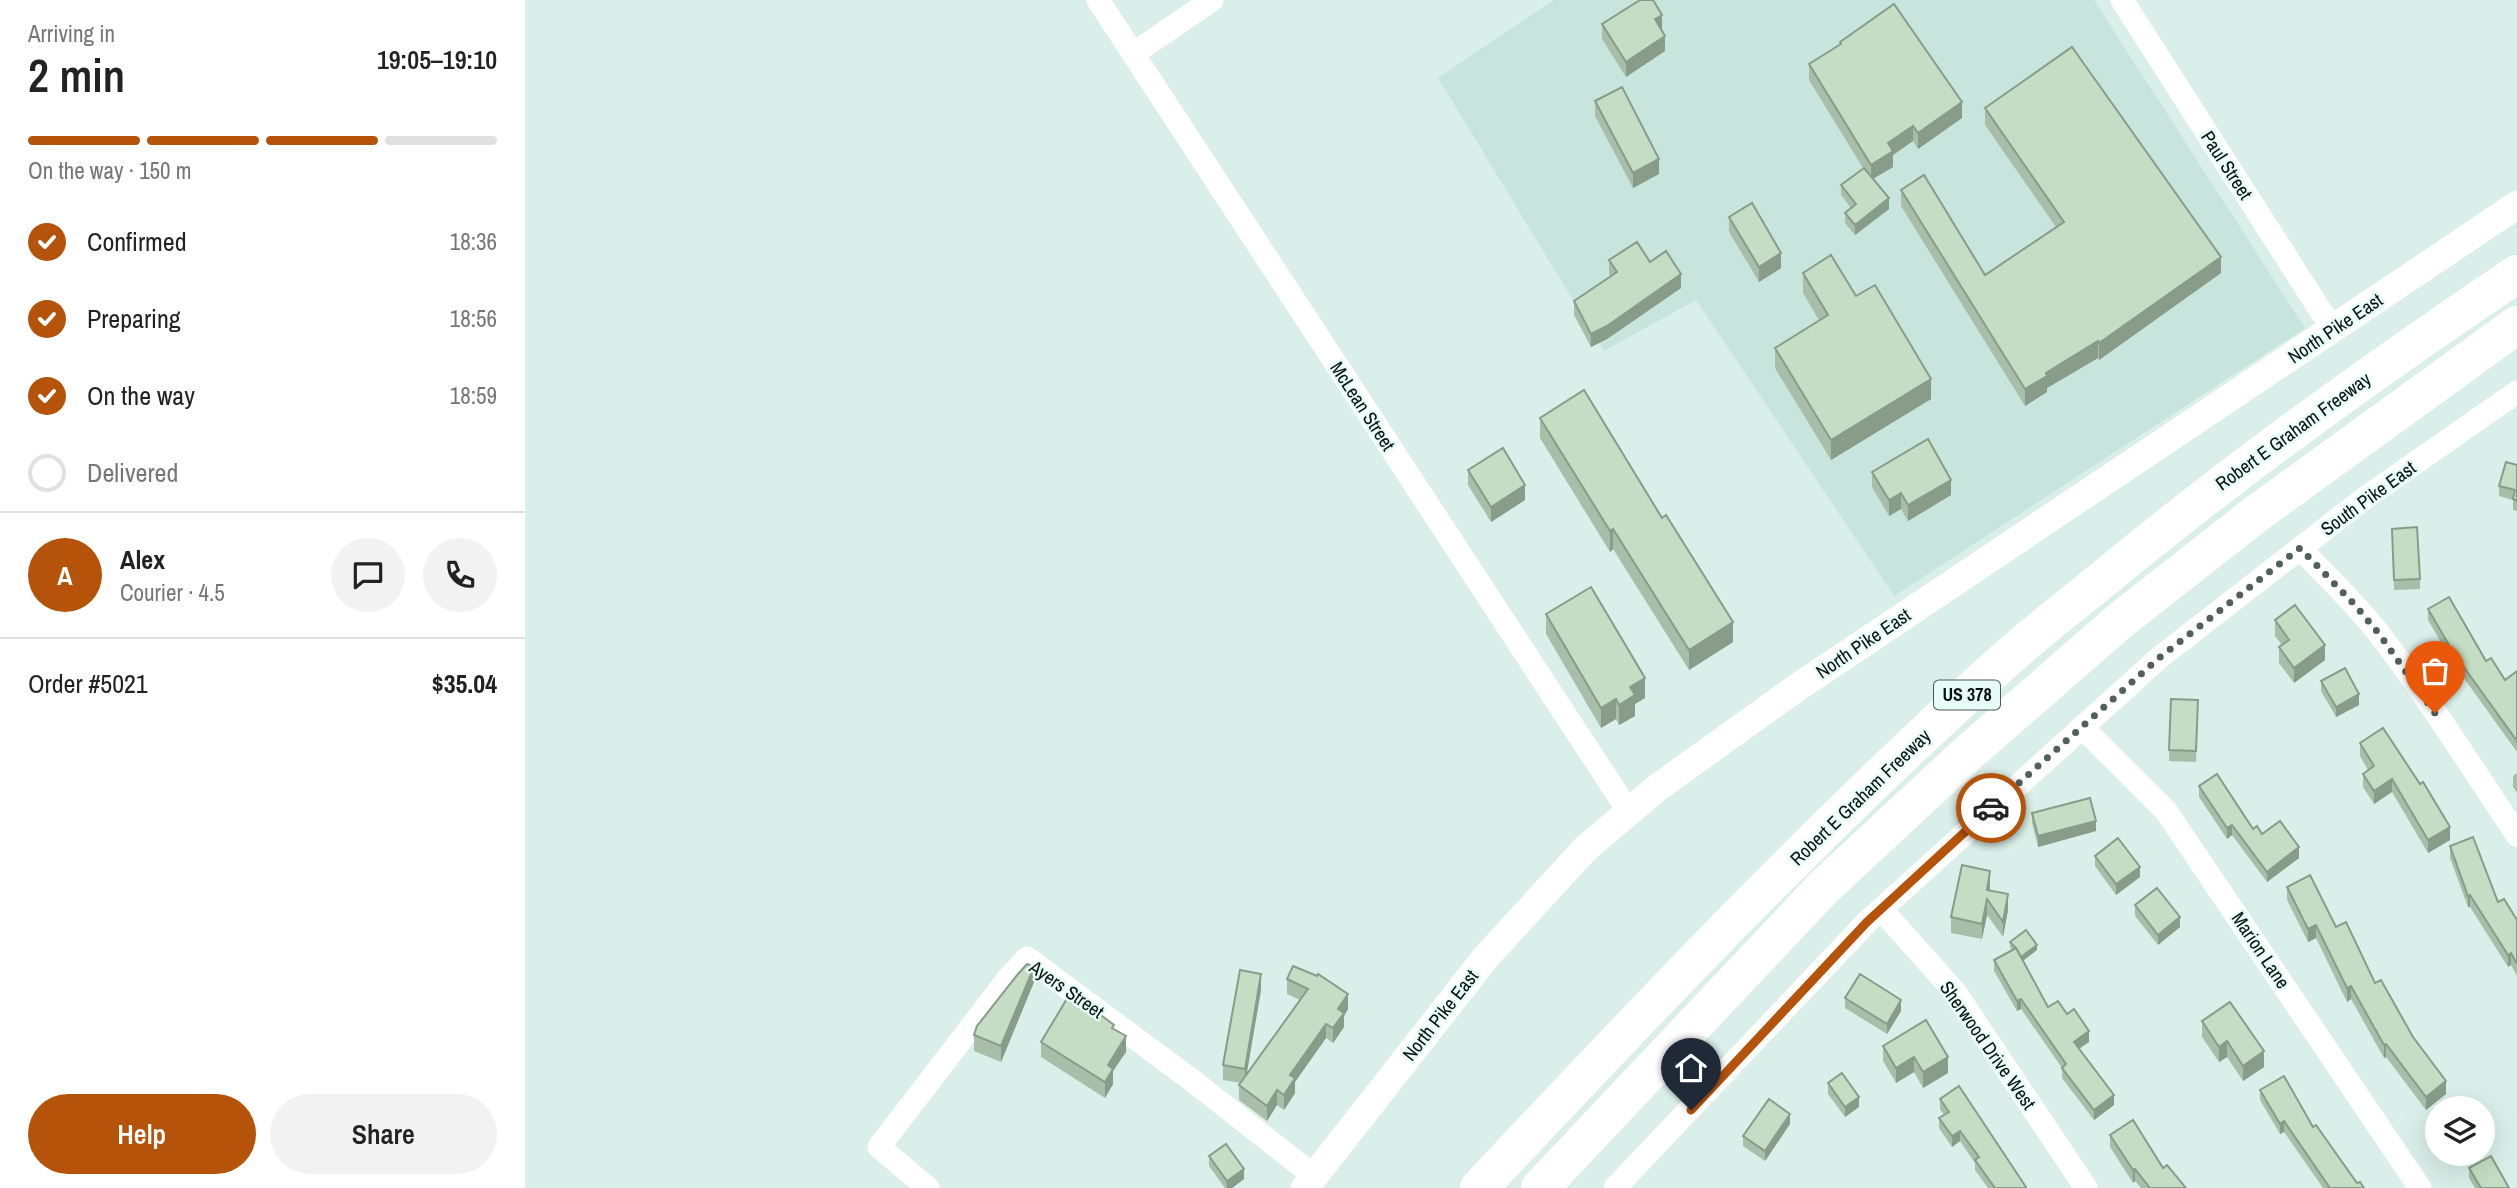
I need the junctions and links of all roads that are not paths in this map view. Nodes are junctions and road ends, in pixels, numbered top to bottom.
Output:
1 (1098, 0) edge
2 (1212, 0) edge
3 (2122, 0) edge
4 (1133, 54) junction
5 (2517, 205) edge
6 (2517, 274) edge
7 (2517, 325) edge
8 (2335, 328) junction
9 (2517, 392) edge
10 (2300, 548) junction
11 (2082, 726) junction
12 (1629, 812) junction
13 (2517, 835) edge
14 (1881, 909) junction
15 (1310, 1182) edge
16 (928, 1188) edge
17 (1479, 1188) edge
18 (1540, 1188) edge
19 (1615, 1188) edge
20 (2086, 1188) edge
21 (2420, 1188) edge

1 - 4 street, McLean Street
2 - 4 street
3 - 8 street, Paul Street
4 - 12 street, McLean Street
5 - 8 street, North Pike East
6 - 17 highway, Robert E Graham Freeway / US 378
7 - 18 highway, Robert E Graham Freeway / US 378
8 - 12 street, North Pike East
9 - 10 street, South Pike East
10 - 11 street, South Pike East
10 - 13 street
11 - 14 street, South Pike East
11 - 21 street, Marion Lane
12 - 15 street, North Pike East
14 - 19 street, South Pike East
14 - 20 street, Sherwood Drive West
15 - 16 street, Ayers Street

